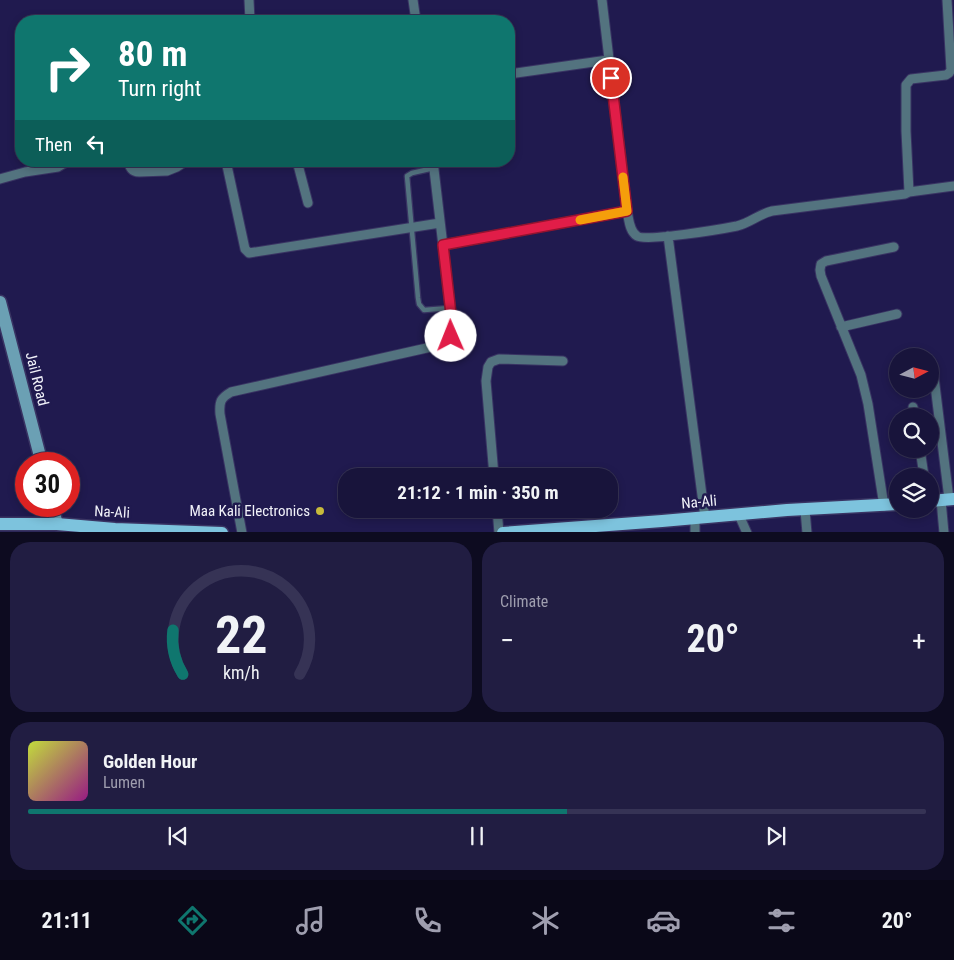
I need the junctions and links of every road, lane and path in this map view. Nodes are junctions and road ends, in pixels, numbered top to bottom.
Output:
1 (249, 0) edge
2 (413, 0) edge
3 (602, 0) edge
4 (947, 0) edge
5 (250, 15) edge
6 (415, 15) edge
7 (608, 60) junction
8 (515, 73) edge
9 (58, 167) edge
10 (130, 167) edge
11 (177, 167) edge
12 (227, 167) edge
13 (299, 167) edge
14 (428, 167) edge
15 (433, 167) edge
16 (0, 179) edge
17 (954, 186) edge
18 (909, 192) junction
19 (308, 203) dead end
20 (627, 211) junction
21 (440, 223) junction
22 (411, 228) junction
23 (668, 236) junction
24 (443, 245) junction
25 (894, 247) dead end
26 (0, 302) edge
27 (450, 308) junction
28 (897, 314) dead end
29 (841, 327) junction
30 (4, 330) edge
31 (563, 361) dead end
32 (935, 398) edge
33 (39, 452) edge
34 (493, 468) edge
35 (943, 500) edge
36 (889, 505) edge
37 (884, 506) junction
38 (805, 510) junction
39 (739, 515) junction
40 (498, 518) edge
41 (700, 518) junction
42 (0, 524) edge
43 (56, 528) edge
44 (562, 530) edge
45 (222, 532) edge
46 (242, 532) edge
47 (499, 532) edge
48 (503, 532) edge
49 (695, 532) edge
50 (747, 532) edge
51 (807, 532) edge
52 (944, 532) edge

1 - 5 street
2 - 6 street
3 - 7 street
4 - 18 street
7 - 8 street
7 - 20 street
9 - 16 street
10 - 11 street
12 - 22 street
13 - 19 street
14 - 22 lane
15 - 21 street
17 - 18 street
18 - 23 street
20 - 23 street
20 - 24 street
21 - 22 street
21 - 24 street
22 - 27 lane
23 - 41 street
24 - 27 street
25 - 29 street
26 - 30 main road, Jail Road
27 - 46 street
28 - 29 street
29 - 37 street
30 - 33 main road, Jail Road
31 - 34 street
32 - 35 street
35 - 52 street
36 - 37 main road, Na-Ali
37 - 38 main road, Na-Ali
38 - 39 main road, Na-Ali
38 - 51 street
39 - 41 main road, Na-Ali
39 - 50 street
40 - 47 street
41 - 44 main road, Na-Ali
41 - 49 street
42 - 43 main road, Na-Ali
43 - 45 main road, Na-Ali
44 - 48 main road, Na-Ali

